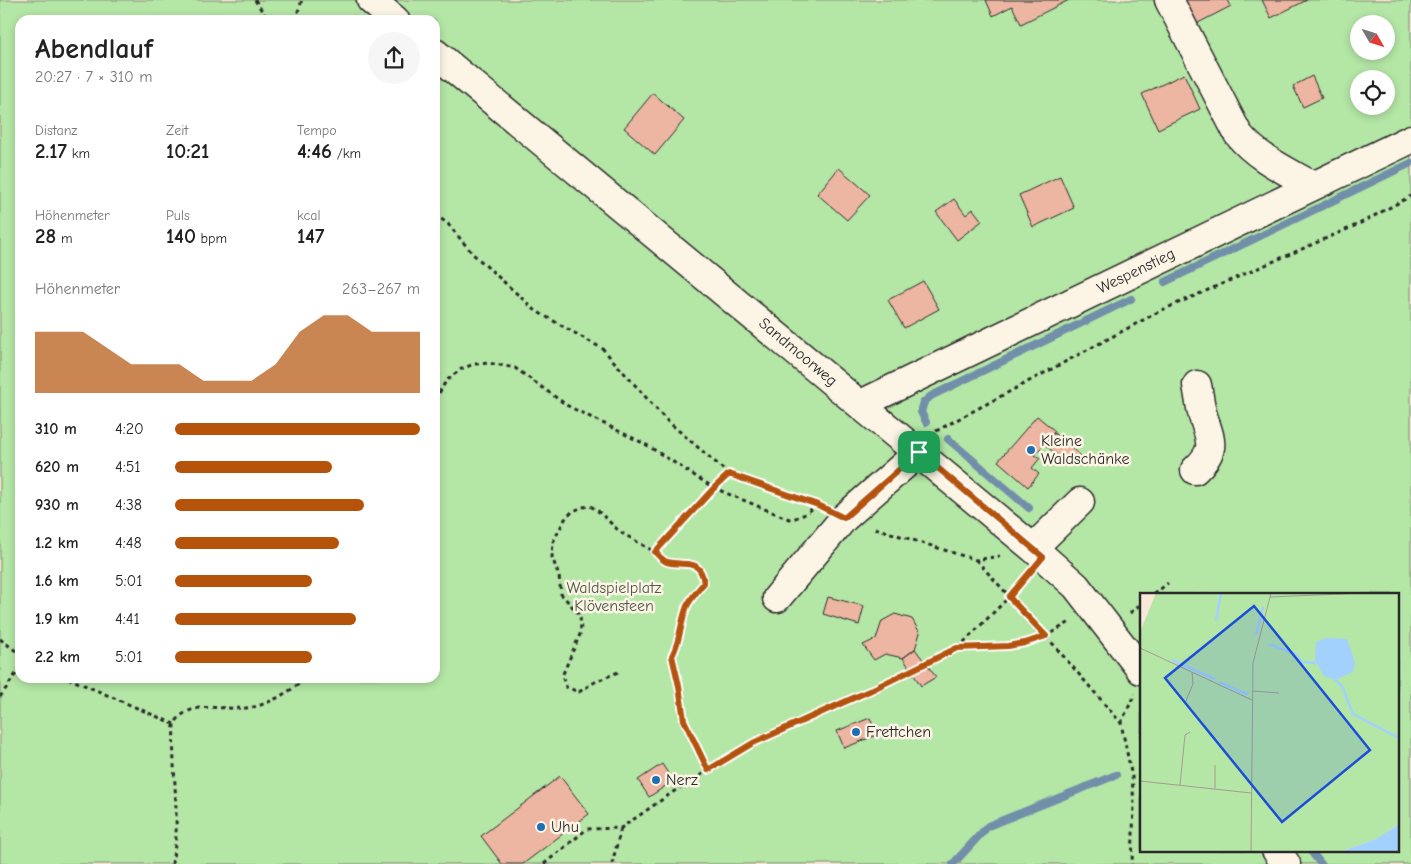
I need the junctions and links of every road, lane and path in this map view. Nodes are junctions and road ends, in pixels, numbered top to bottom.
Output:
1 (254, 0) edge
2 (302, 0) edge
3 (371, 0) edge
4 (1170, 0) edge
5 (264, 15) edge
6 (298, 15) edge
7 (389, 15) edge
8 (440, 57) edge
9 (1411, 139) edge
10 (1314, 186) junction
11 (440, 218) edge
12 (461, 369) dead end
13 (1197, 385) dead end
14 (440, 391) edge
15 (861, 404) junction
16 (919, 452) junction
17 (1195, 470) dead end
18 (729, 474) junction
19 (1080, 502) dead end
20 (844, 518) junction
21 (655, 552) junction
22 (1038, 552) junction
23 (1168, 583) dead end
24 (1155, 593) edge
25 (1009, 597) junction
26 (777, 598) dead end
27 (1093, 609) junction
28 (1046, 636) junction
29 (0, 639) edge
30 (957, 648) junction
31 (15, 650) edge
32 (618, 672) dead end
33 (15, 675) edge
34 (1139, 680) edge
35 (80, 683) edge
36 (300, 683) edge
37 (0, 697) edge
38 (1121, 723) junction
39 (174, 724) junction
40 (708, 770) junction
41 (621, 828) junction
42 (1277, 852) edge
43 (172, 864) edge
44 (544, 864) edge
45 (612, 864) edge
46 (1132, 864) edge
47 (1286, 864) edge

1 - 5 path
2 - 6 path
3 - 7 street
4 - 10 street
8 - 15 street, Sandmoorweg
9 - 10 street, Wespenstieg
10 - 15 street, Wespenstieg
11 - 18 path
12 - 14 path
13 - 17 street
15 - 16 street, Sandmoorweg
16 - 20 street
16 - 22 street, Sandmoorweg
18 - 20 path
18 - 21 path
19 - 22 street
20 - 25 path
20 - 26 street
21 - 32 path
21 - 40 path
22 - 25 path
22 - 27 street, Sandmoorweg
23 - 24 path
25 - 28 path
25 - 30 path
27 - 28 path
27 - 34 street, Sandmoorweg
28 - 30 path
28 - 38 path
29 - 31 path
30 - 40 path
33 - 37 path
34 - 38 path
35 - 39 path
36 - 39 path
38 - 46 path
39 - 43 path
40 - 41 path
41 - 44 path
41 - 45 path
42 - 47 street

